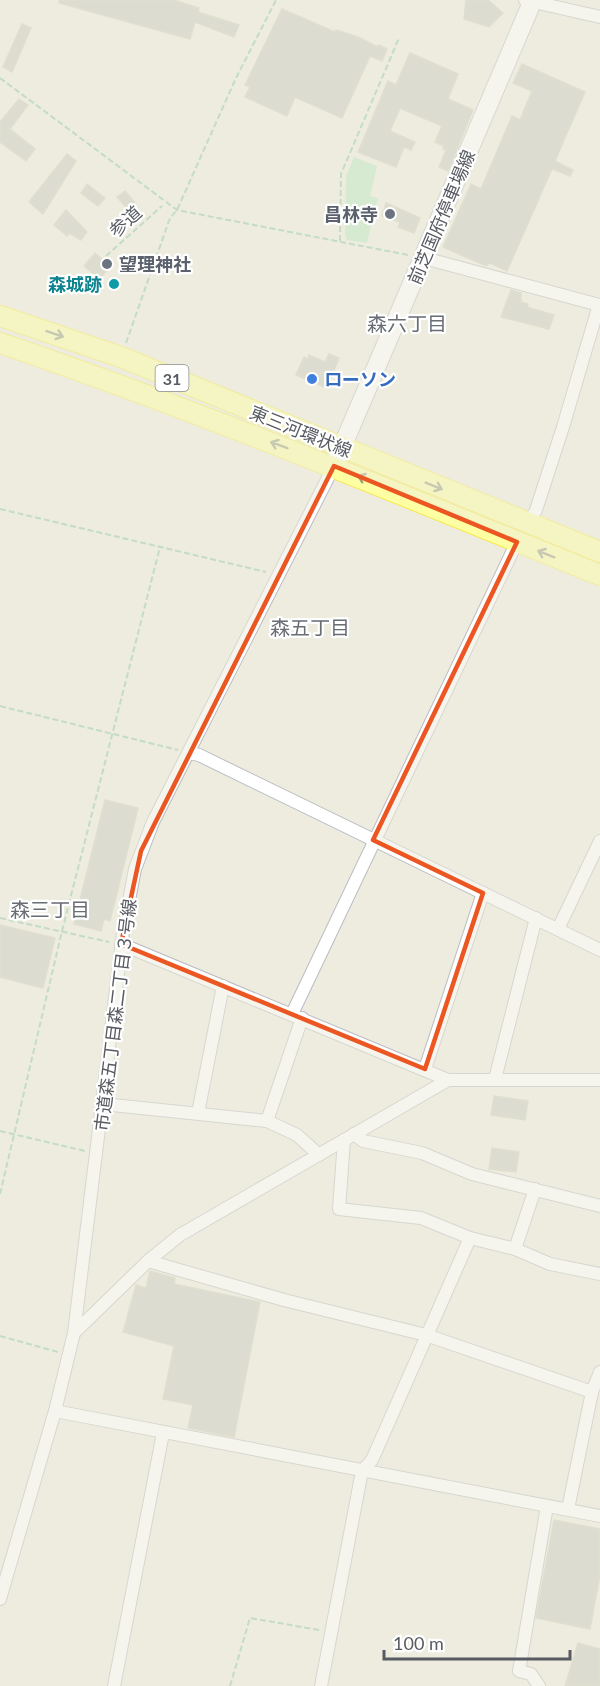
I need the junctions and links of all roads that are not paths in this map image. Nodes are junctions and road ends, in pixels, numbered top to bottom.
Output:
1 (530, 1) edge
2 (600, 16) edge
3 (424, 258) junction
4 (0, 316) edge
5 (0, 343) edge
6 (337, 457) junction
7 (528, 525) junction
8 (517, 542) junction
9 (600, 552) edge
10 (600, 575) edge
11 (189, 753) junction
12 (373, 840) junction
13 (600, 841) edge
14 (483, 892) junction
15 (536, 918) junction
16 (558, 929) junction
17 (121, 944) junction
18 (600, 950) edge
19 (223, 986) junction
20 (297, 1016) junction
21 (425, 1069) junction
22 (495, 1079) junction
23 (448, 1080) junction
24 (600, 1080) edge
25 (103, 1104) junction
26 (198, 1113) junction
27 (267, 1121) junction
28 (349, 1137) junction
29 (319, 1155) junction
30 (535, 1189) junction
31 (600, 1206) edge
32 (470, 1238) junction
33 (515, 1249) junction
34 (148, 1261) junction
35 (600, 1274) edge
36 (74, 1333) junction
37 (426, 1335) junction
38 (600, 1372) edge
39 (592, 1392) junction
40 (55, 1411) junction
41 (163, 1433) junction
42 (362, 1471) junction
43 (547, 1506) junction
44 (568, 1509) junction
45 (600, 1516) edge
46 (0, 1599) edge
47 (114, 1686) edge
48 (321, 1686) edge
49 (539, 1686) edge

1 - 2 street
1 - 3 main road, 前芝国府停車場線
3 - 6 main road, 前芝国府停車場線
3 - 7 street
4 -> 6 main road, 東三河環状線 / 31
6 -> 5 main road, 東三河環状線 / 31
6 -> 7 main road, 東三河環状線 / 31
8 -> 6 main road, 東三河環状線 / 31
6 - 11 street, 市道森五丁目森二丁目３号線
7 - 9 main road, 東三河環状線 / 31
10 -> 8 main road, 東三河環状線 / 31
8 - 12 street
11 - 12 street
11 - 17 street, 市道森五丁目森二丁目３号線
12 - 14 street
12 - 20 street
13 - 16 street
14 - 15 street
14 - 21 street
15 - 16 street
15 - 22 street
16 - 18 street
17 - 19 street
17 - 25 street, 市道森五丁目森二丁目３号線
19 - 20 street
19 - 26 street
20 - 21 street
20 - 27 street
21 - 23 street
22 - 23 street
22 - 24 street
23 - 28 street
25 - 26 street
25 - 36 street, 市道森五丁目森二丁目３号線
26 - 27 street
27 - 29 street
28 - 29 street
28 - 30 street
28 - 32 street
29 - 34 street
30 - 31 street
30 - 33 street
32 - 33 street
32 - 37 street
33 - 35 street
34 - 36 street
34 - 37 street
36 - 40 street, 市道森五丁目森二丁目３号線
37 - 39 street
37 - 42 street
38 - 39 street
39 - 44 street
40 - 41 street
40 - 46 street, 市道森五丁目森二丁目３号線
41 - 42 street
41 - 47 street
42 - 43 street
42 - 48 street
43 - 44 street
43 - 49 street
44 - 45 street

